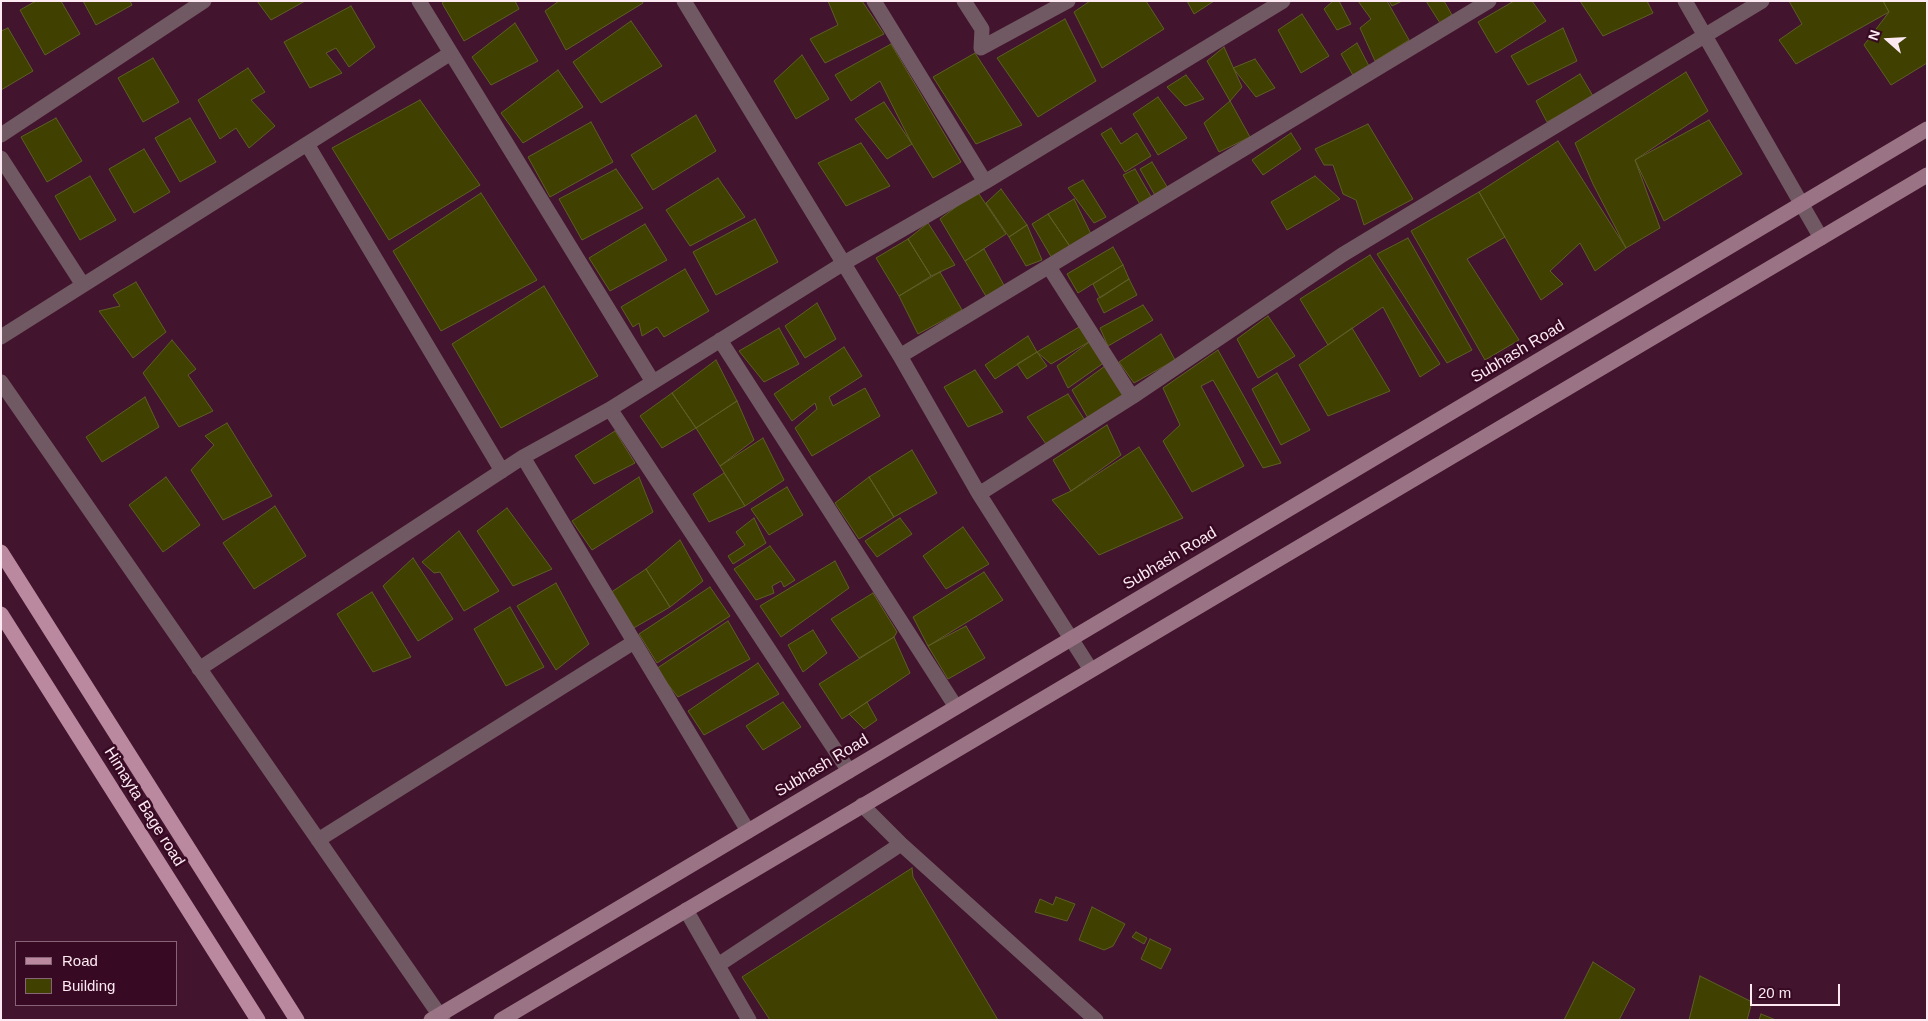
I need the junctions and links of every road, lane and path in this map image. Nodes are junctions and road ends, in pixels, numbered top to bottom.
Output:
1 (204, 1) edge
2 (419, 1) edge
3 (684, 1) edge
4 (874, 1) edge
5 (964, 1) edge
6 (1068, 1) edge
7 (1489, 1) edge
8 (1686, 1) edge
9 (1762, 1) edge
10 (1275, 3) edge
11 (1704, 34) junction
12 (451, 52) junction
13 (1927, 128) edge
14 (1, 135) edge
15 (307, 144) junction
16 (1, 158) edge
17 (1927, 175) edge
18 (985, 182) junction
19 (1802, 203) junction
20 (1821, 238) junction
21 (844, 263) junction
22 (1049, 267) junction
23 (83, 285) junction
24 (1, 337) edge
25 (720, 340) junction
26 (900, 356) junction
27 (1, 382) edge
28 (653, 382) junction
29 (1132, 397) junction
30 (610, 410) junction
31 (523, 457) junction
32 (502, 471) junction
33 (979, 494) junction
34 (1, 552) edge
35 (1, 614) edge
36 (1072, 638) junction
37 (634, 642) junction
38 (199, 669) junction
39 (1091, 670) junction
40 (956, 707) junction
41 (849, 771) junction
42 (862, 805) junction
43 (748, 831) junction
44 (318, 840) junction
45 (902, 844) junction
46 (686, 910) junction
47 (718, 966) junction
48 (438, 1018) edge
49 (258, 1020) edge
50 (297, 1020) edge
51 (501, 1020) edge
52 (749, 1020) edge
53 (1096, 1020) edge

1 - 14 street
2 - 12 street
3 - 21 street
4 - 18 street
5 - 6 street
7 - 22 street
8 - 11 street
9 - 11 street
10 - 18 street
11 - 19 street
11 - 29 street
12 - 15 street
12 - 28 street
13 - 19 street, Subhash Road
15 - 23 street
15 - 32 street
16 - 23 street
17 - 20 street
18 - 21 street
19 - 20 street
19 - 36 street, Subhash Road
20 - 39 street
21 - 25 street
21 - 26 street
22 - 26 street
22 - 29 street
23 - 24 street
25 - 28 street
25 - 40 street
26 - 33 street
27 - 38 street
28 - 30 street
29 - 33 street
30 - 31 street
30 - 41 street
31 - 32 street
31 - 37 street
32 - 38 street
33 - 36 street
34 - 50 main road
35 - 49 main road, Himayta Bage road
36 - 39 street
36 - 40 street, Subhash Road
37 - 43 street
37 - 44 street
38 - 44 street
39 - 42 street
40 - 41 street, Subhash Road
41 - 43 street, Subhash Road
42 - 45 street
42 - 46 street
43 - 48 street, Subhash Road
44 - 48 street
45 - 47 street
45 - 53 street
46 - 47 street
46 - 51 street
47 - 52 street

